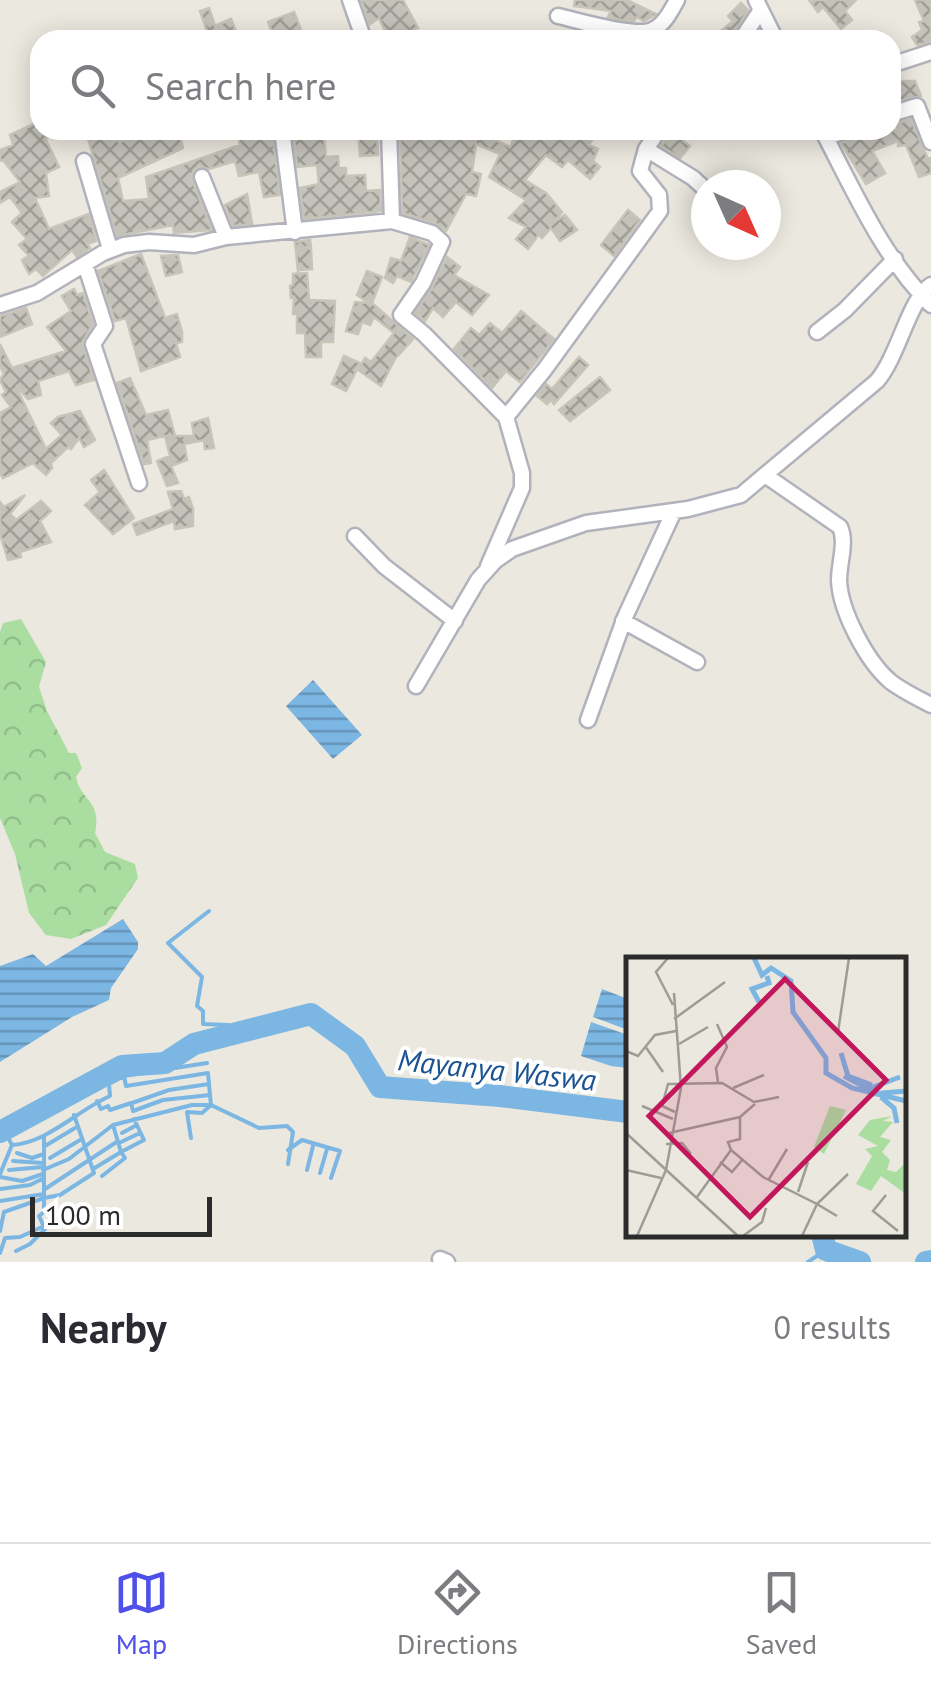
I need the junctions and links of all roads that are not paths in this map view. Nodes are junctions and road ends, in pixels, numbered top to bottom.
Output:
1 (350, 0) edge
2 (677, 0) edge
3 (758, 3) edge
4 (558, 16) dead end
5 (360, 30) edge
6 (632, 30) edge
7 (650, 30) edge
8 (746, 30) edge
9 (771, 30) edge
10 (931, 52) edge
11 (901, 62) edge
12 (901, 111) edge
13 (283, 140) edge
14 (390, 140) edge
15 (652, 140) edge
16 (827, 140) edge
17 (931, 142) edge
18 (646, 149) junction
19 (84, 161) dead end
20 (202, 177) dead end
21 (691, 177) edge
22 (392, 221) junction
23 (295, 232) junction
24 (226, 237) junction
25 (110, 250) junction
26 (895, 259) junction
27 (84, 264) junction
28 (925, 289) edge
29 (0, 305) edge
30 (931, 305) edge
31 (817, 332) dead end
32 (506, 418) junction
33 (765, 475) junction
34 (139, 483) dead end
35 (674, 512) junction
36 (356, 536) dead end
37 (486, 569) junction
38 (455, 621) junction
39 (623, 621) junction
40 (697, 662) dead end
41 (416, 686) dead end
42 (931, 706) edge
43 (588, 720) dead end

1 - 5 street
2 - 7 street
3 - 8 street
3 - 9 street
4 - 6 street
10 - 11 street
12 - 17 street
13 - 23 street
14 - 22 street
15 - 18 street
16 - 26 street
18 - 21 street
18 - 32 street
19 - 25 street
20 - 24 street
22 - 23 street
22 - 32 street
23 - 24 street
24 - 25 street
25 - 27 street
26 - 28 street
26 - 31 street
27 - 29 street
27 - 34 street
28 - 30 street
28 - 33 street
32 - 37 street
33 - 35 street
33 - 42 street
35 - 37 street
35 - 39 street
36 - 38 street
37 - 38 street
38 - 41 street
39 - 40 street
39 - 43 street

